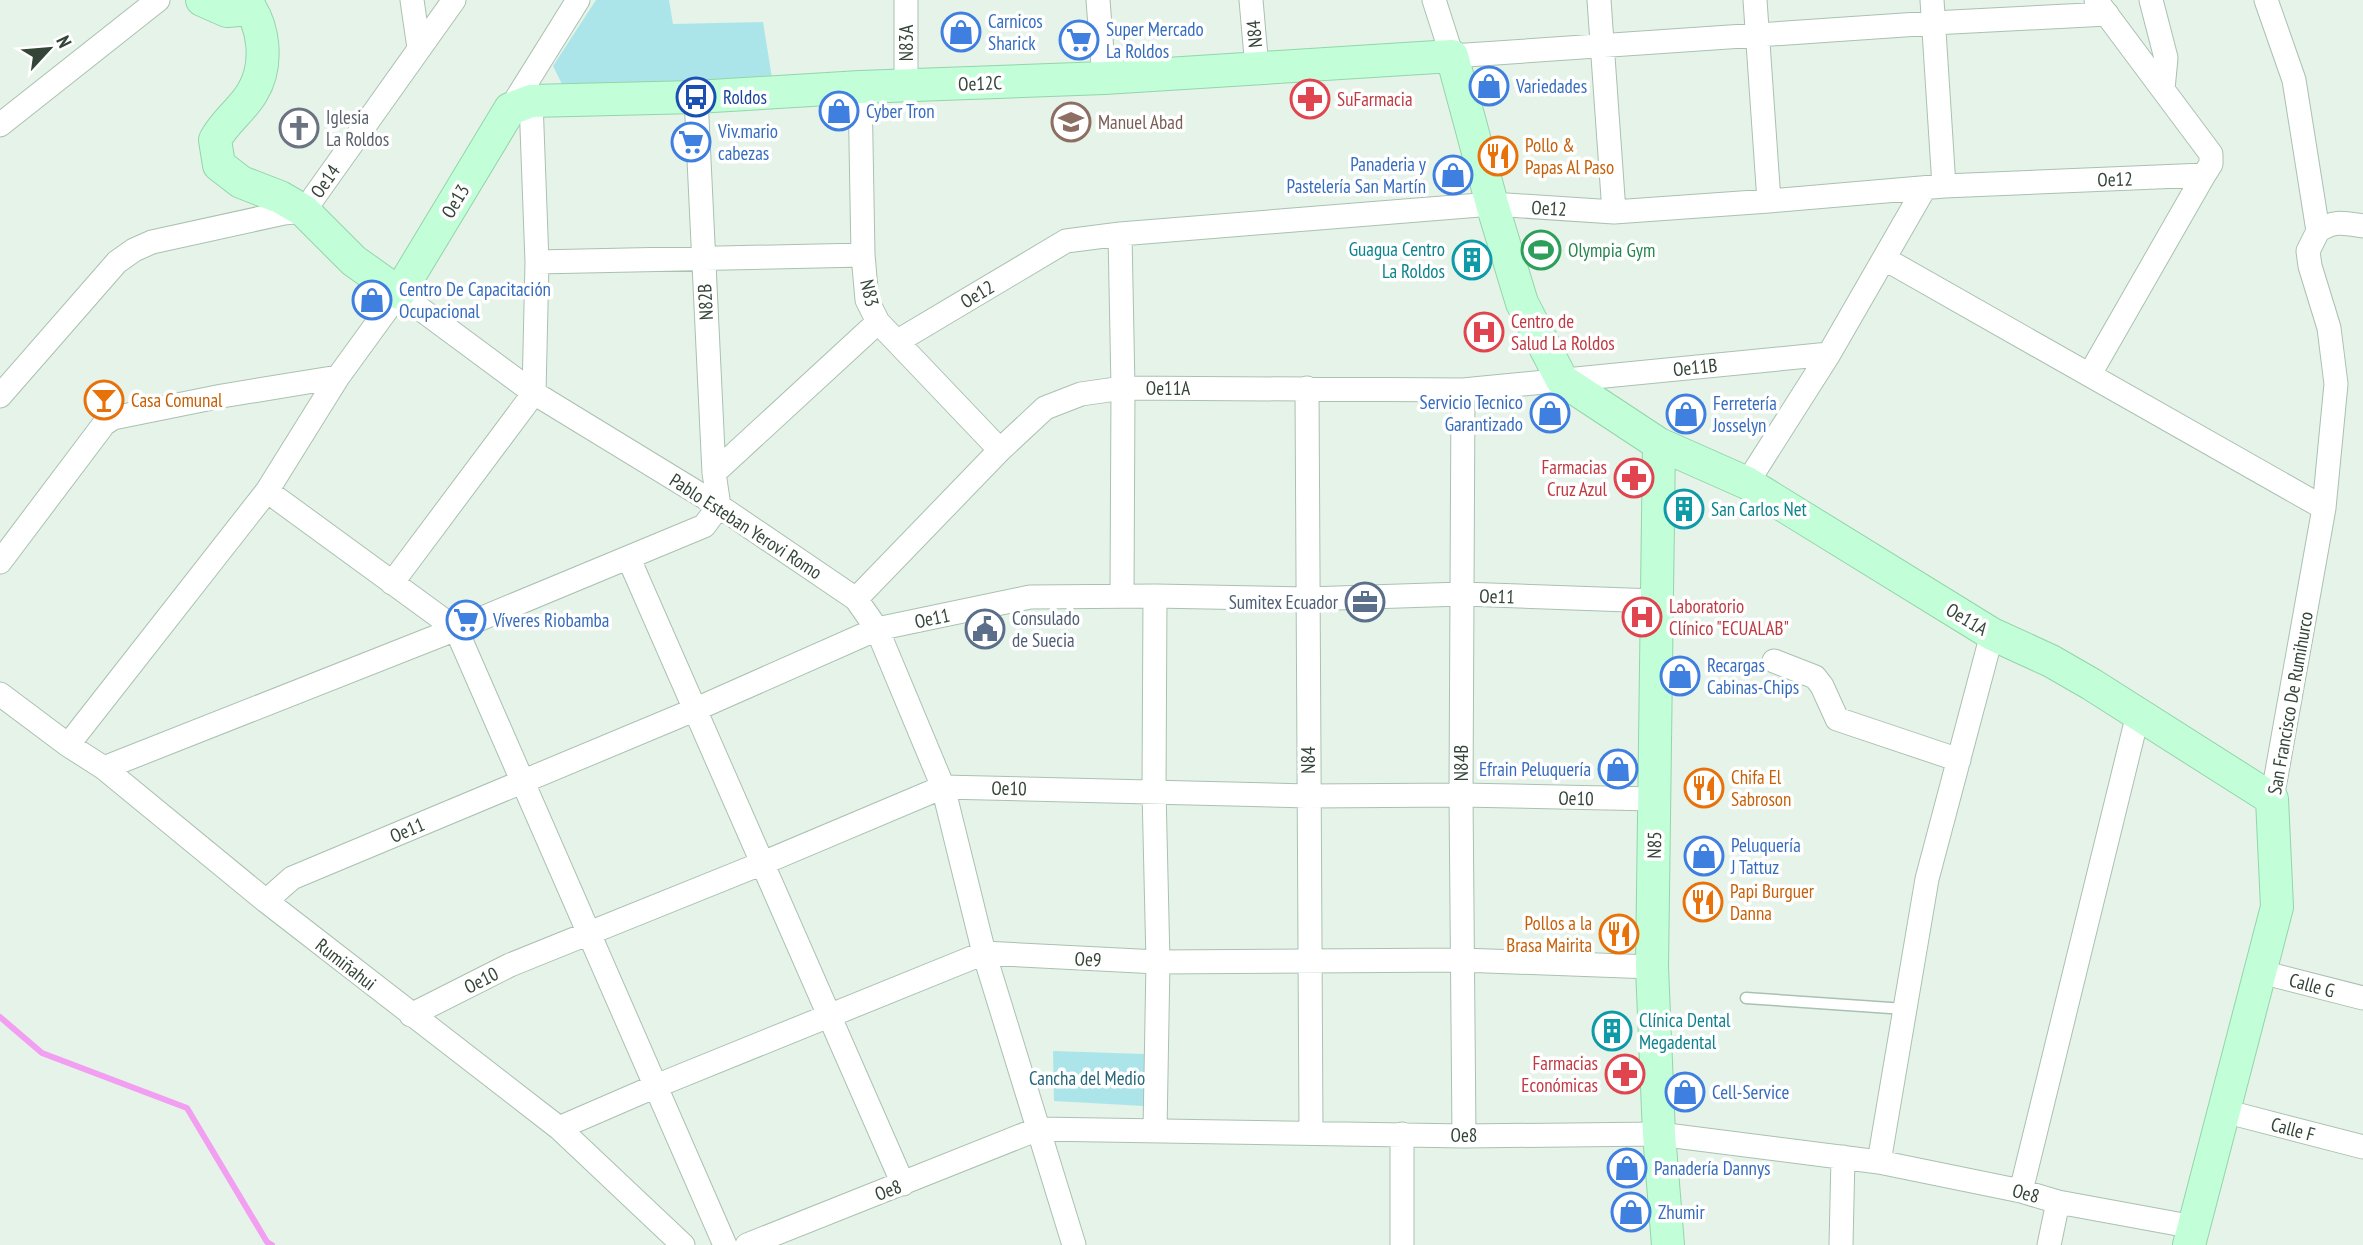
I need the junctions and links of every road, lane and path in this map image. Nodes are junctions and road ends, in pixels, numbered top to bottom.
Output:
1 (158, 0) edge
2 (202, 0) edge
3 (412, 0) edge
4 (454, 0) edge
5 (578, 0) edge
6 (906, 0) edge
7 (1098, 0) edge
8 (1251, 0) edge
9 (1434, 0) edge
10 (1599, 0) edge
11 (1755, 0) edge
12 (1932, 0) edge
13 (2151, 0) edge
14 (2266, 0) edge
15 (254, 3) edge
16 (2101, 7) edge
17 (1933, 23) junction
18 (1758, 36) junction
19 (1602, 46) junction
20 (419, 48) junction
21 (1452, 55) junction
22 (1257, 68) junction
23 (1104, 78) junction
24 (906, 86) junction
25 (860, 87) junction
26 (2163, 89) junction
27 (696, 97) junction
28 (521, 105) junction
29 (0, 125) edge
30 (2207, 164) junction
31 (1934, 188) junction
32 (1769, 201) junction
33 (1492, 204) junction
34 (304, 211) junction
35 (1614, 212) junction
36 (2363, 226) edge
37 (2318, 232) junction
38 (1120, 234) junction
39 (863, 255) junction
40 (702, 258) junction
41 (1885, 259) junction
42 (537, 262) junction
43 (399, 293) junction
44 (878, 322) junction
45 (898, 341) junction
46 (1829, 354) junction
47 (2090, 374) junction
48 (338, 377) junction
49 (1562, 380) junction
50 (1123, 388) junction
51 (1307, 388) junction
52 (1463, 390) junction
53 (534, 393) junction
54 (0, 396) edge
55 (1659, 444) junction
56 (1000, 450) junction
57 (714, 473) junction
58 (1747, 483) junction
59 (267, 491) junction
60 (719, 506) junction
61 (2324, 508) junction
62 (629, 558) junction
63 (0, 562) edge
64 (393, 583) junction
65 (1462, 594) junction
66 (1122, 595) junction
67 (1155, 596) junction
68 (1307, 599) junction
69 (856, 600) junction
70 (1656, 601) junction
71 (456, 629) junction
72 (877, 629) junction
73 (1992, 634) junction
74 (1774, 662) dead end
75 (0, 694) edge
76 (694, 710) junction
77 (2138, 714) junction
78 (68, 745) junction
79 (1959, 760) junction
80 (104, 768) junction
81 (524, 781) junction
82 (943, 787) junction
83 (1154, 791) junction
84 (1461, 795) junction
85 (1308, 796) junction
86 (1654, 799) junction
87 (2272, 799) junction
88 (763, 863) junction
89 (267, 901) junction
90 (590, 932) junction
91 (984, 953) junction
92 (1461, 960) junction
93 (1310, 961) junction
94 (1158, 962) junction
95 (1652, 967) junction
96 (2261, 972) junction
97 (1746, 998) dead end
98 (2363, 998) edge
99 (1905, 1009) junction
100 (411, 1016) junction
101 (829, 1018) junction
102 (656, 1086) junction
103 (2224, 1111) junction
104 (559, 1128) junction
105 (1038, 1129) junction
106 (1155, 1131) junction
107 (1311, 1132) junction
108 (1402, 1134) junction
109 (1659, 1134) junction
110 (1464, 1136) junction
111 (2363, 1147) edge
112 (1843, 1157) junction
113 (1879, 1162) junction
114 (903, 1184) junction
115 (2021, 1191) junction
116 (2058, 1202) junction
117 (2192, 1236) edge
118 (683, 1245) edge
119 (725, 1245) edge
120 (747, 1245) edge
121 (1074, 1245) edge
122 (1402, 1245) edge
123 (1668, 1245) edge
124 (1841, 1245) edge
125 (2049, 1245) edge

1 - 29 street
2 - 15 main road, Pablo Esteban Yerovi Romo
3 - 20 street
4 - 20 street, Oe14
5 - 28 street
6 - 24 street, N83A
7 - 23 street
8 - 22 street, N84
9 - 21 street
10 - 19 street
11 - 18 street
12 - 17 street
13 - 26 street
14 - 37 street
15 - 34 main road, Pablo Esteban Yerovi Romo
16 - 17 street
16 - 26 street
17 - 18 street
17 - 31 street
18 - 19 street
18 - 32 street
19 - 21 street
19 - 35 street
20 - 34 street, Oe14
21 - 22 main road, Oe12C
21 - 33 main road
22 - 23 main road, Oe12C
23 - 24 main road, Oe12C
24 - 25 main road, Oe12C
25 - 27 main road, Oe12C
25 - 39 street, N83
26 - 30 street
27 - 28 main road, Oe12C
27 - 40 street, N82B
28 - 42 street
28 - 43 main road, Oe13
30 - 31 street, Oe12
30 - 47 street
31 - 32 street, Oe12
31 - 41 street
32 - 35 street, Oe12
33 - 35 street, Oe12
33 - 38 street, Oe12
33 - 49 main road
34 - 43 main road, Pablo Esteban Yerovi Romo
34 - 54 street
36 - 37 street
37 - 61 street, San Francisco De Rumihurco
38 - 45 street, Oe12
38 - 50 street
39 - 40 street
39 - 44 street, N83
40 - 42 street
40 - 57 street, N82B
41 - 46 street
41 - 47 street
42 - 53 street
43 - 48 street
43 - 53 street, Pablo Esteban Yerovi Romo
44 - 45 street, N83
44 - 57 street
45 - 56 street, N83
46 - 49 street, Oe11B
46 - 58 street
47 - 61 street
48 - 59 street
48 - 63 street
49 - 52 street, Oe11A
49 - 55 main road, Oe11A
50 - 51 street, Oe11A
50 - 56 street, Oe11A
50 - 66 street
51 - 52 street, Oe11A
51 - 68 street, N84
52 - 65 street, N84B
53 - 60 street, Pablo Esteban Yerovi Romo
53 - 64 street
55 - 58 main road, Oe11A
55 - 70 main road, N85
56 - 69 street, Oe11A
57 - 60 street, N82B
58 - 73 main road, Oe11A
59 - 64 street
59 - 78 street
60 - 62 street
60 - 69 street, Pablo Esteban Yerovi Romo
61 - 87 street, San Francisco De Rumihurco
62 - 71 street
62 - 76 street
64 - 71 street
65 - 68 street, Oe11
65 - 70 street, Oe11
65 - 84 street, N84B
66 - 67 street, Oe11
66 - 72 street, Oe11
67 - 68 street, Oe11
67 - 83 street
68 - 85 street, N84
69 - 72 street, Pablo Esteban Yerovi Romo
70 - 86 main road, N85
71 - 80 street
71 - 81 street
72 - 76 street, Oe11
72 - 82 street, Pablo Esteban Yerovi Romo
73 - 77 main road, Oe11A
73 - 79 street
74 - 79 street
75 - 78 street, Rumiñahui
76 - 81 street, Oe11
76 - 88 street
77 - 87 main road, Oe11A
77 - 115 street
78 - 80 street, Rumiñahui
79 - 99 street
80 - 89 street, Rumiñahui
81 - 89 street, Oe11
81 - 90 street
82 - 83 street, Oe10
82 - 88 street, Oe10
82 - 91 street, Pablo Esteban Yerovi Romo
83 - 85 street, Oe10
83 - 94 street
84 - 85 street, Oe10
84 - 86 street, Oe10
84 - 92 street, N84B
85 - 93 street, N84
86 - 95 main road, N85
87 - 96 main road, San Francisco De Rumihurco
88 - 90 street, Oe10
88 - 101 street
89 - 100 street, Rumiñahui
90 - 100 street, Oe10
90 - 102 street
91 - 94 street, Oe9
91 - 101 street, Oe9
91 - 105 street, Pablo Esteban Yerovi Romo
92 - 93 street, Oe9
92 - 95 street, Oe9
92 - 110 street, N84B
93 - 94 street, Oe9
93 - 107 street, N84
94 - 106 street
95 - 109 main road, N85
96 - 98 street, Calle G
96 - 103 main road, San Francisco De Rumihurco
97 - 99 lane
99 - 113 street
100 - 104 street, Rumiñahui
101 - 102 street, Oe9
101 - 114 street
102 - 104 street, Oe9
102 - 119 street
103 - 111 street, Calle F
103 - 117 main road, San Francisco De Rumihurco
104 - 118 street, Rumiñahui
105 - 106 street, Oe8
105 - 114 street, Oe8
105 - 121 street, Pablo Esteban Yerovi Romo
106 - 107 street, Oe8
107 - 108 street, Oe8
108 - 110 street, Oe8
108 - 122 street
109 - 110 street, Oe8
109 - 112 street, Oe8
109 - 123 main road, N85
112 - 113 street, Oe8
112 - 124 street
113 - 115 street, Oe8
114 - 120 street, Oe8
115 - 116 street, Oe8
116 - 117 street, Oe8
116 - 125 street

